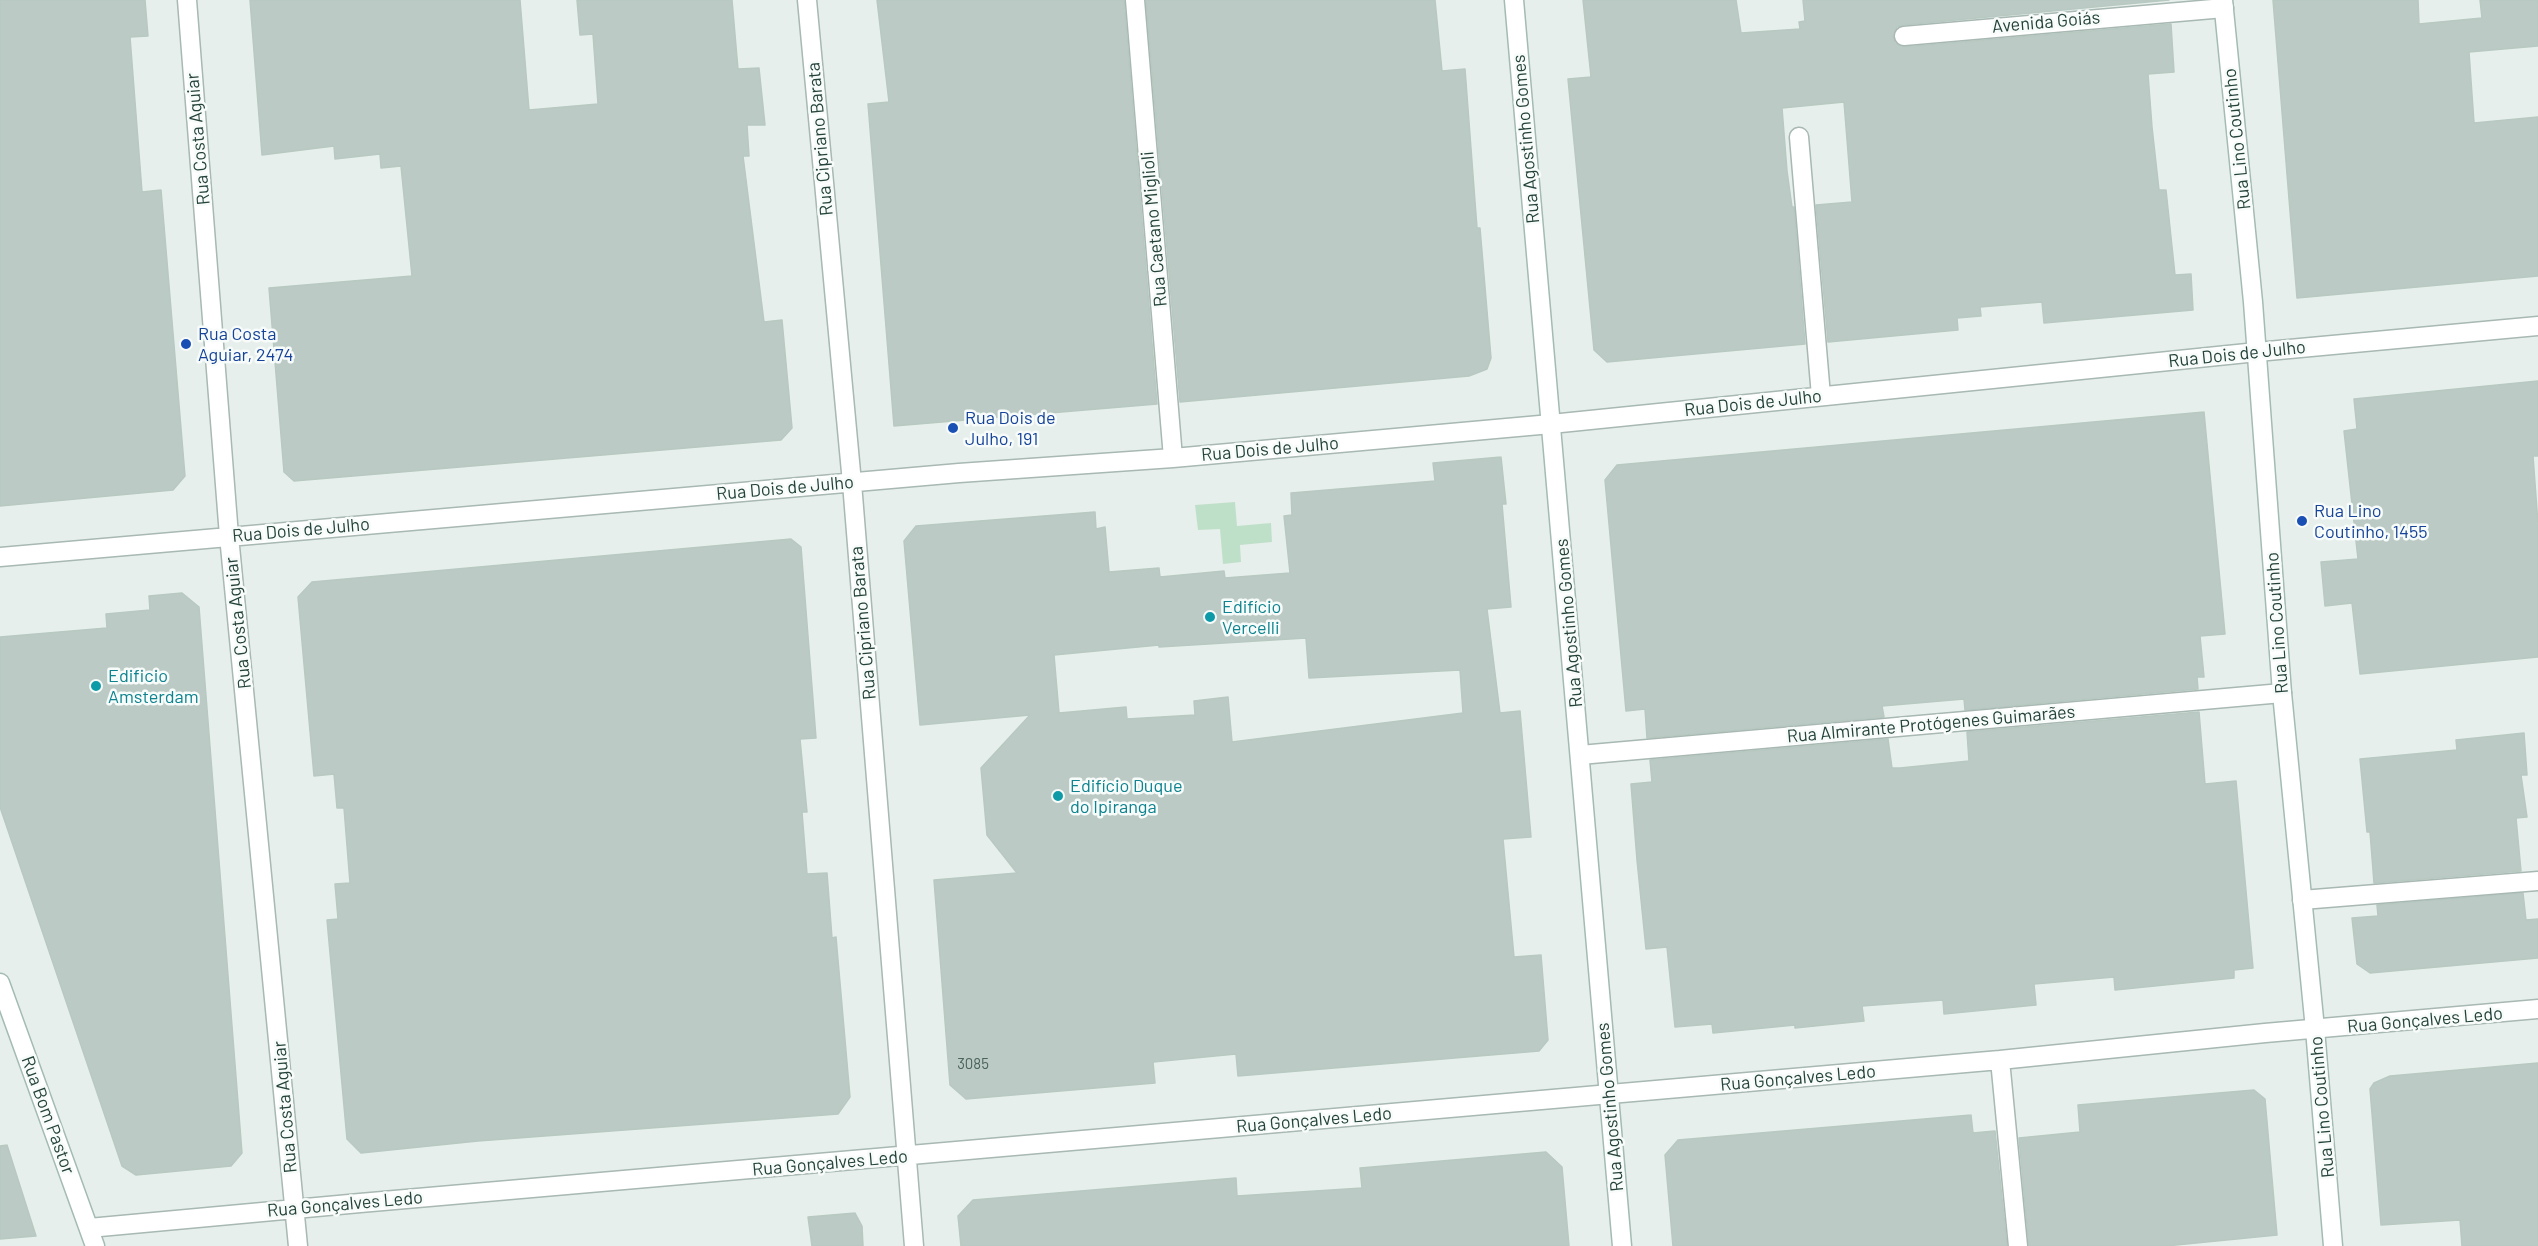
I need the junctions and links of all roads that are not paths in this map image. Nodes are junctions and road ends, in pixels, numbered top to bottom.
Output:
1 (187, 0) edge
2 (807, 0) edge
3 (1135, 0) edge
4 (1514, 0) edge
5 (2224, 4) edge
6 (1904, 36) dead end
7 (1799, 137) dead end
8 (2538, 326) edge
9 (2257, 352) junction
10 (1821, 396) junction
11 (1551, 424) junction
12 (1173, 458) junction
13 (852, 483) junction
14 (229, 536) junction
15 (0, 557) edge
16 (2282, 693) junction
17 (1580, 755) junction
18 (2538, 881) edge
19 (2302, 900) junction
20 (0, 983) edge
21 (2538, 1010) edge
22 (2315, 1029) junction
23 (2000, 1060) junction
24 (1609, 1094) junction
25 (906, 1156) junction
26 (294, 1209) junction
27 (89, 1228) junction
28 (95, 1246) edge
29 (298, 1246) edge
30 (914, 1246) edge
31 (1622, 1246) edge
32 (2018, 1246) edge
33 (2333, 1246) edge

1 - 14 street, Rua Costa Aguiar
2 - 13 street, Rua Cipriano Barata
3 - 12 street, Rua Caetano Miglioli
4 - 11 street, Rua Agostinho Gomes
5 - 6 street, Avenida Goiás
5 - 9 street, Rua Lino Coutinho
7 - 10 street
8 - 9 street, Rua Dois de Julho
9 - 10 street, Rua Dois de Julho
9 - 16 street, Rua Lino Coutinho
10 - 11 street, Rua Dois de Julho
11 - 12 street, Rua Dois de Julho
11 - 17 street, Rua Agostinho Gomes
12 - 13 street, Rua Dois de Julho
13 - 14 street, Rua Dois de Julho
13 - 25 street, Rua Cipriano Barata
14 - 15 street, Rua Dois de Julho
14 - 26 street, Rua Costa Aguiar
16 - 17 street, Rua Almirante Protógenes Guimarães
16 - 19 street, Rua Lino Coutinho
17 - 24 street, Rua Agostinho Gomes
18 - 19 street
19 - 22 street, Rua Lino Coutinho
20 - 27 street, Rua Bom Pastor
21 - 22 street, Rua Gonçalves Ledo
22 - 23 street, Rua Gonçalves Ledo
22 - 33 street, Rua Lino Coutinho
23 - 24 street, Rua Gonçalves Ledo
23 - 32 street
24 - 25 street, Rua Gonçalves Ledo
24 - 31 street, Rua Agostinho Gomes
25 - 26 street, Rua Gonçalves Ledo
25 - 30 street, Rua Cipriano Barata
26 - 27 street, Rua Gonçalves Ledo
26 - 29 street, Rua Costa Aguiar
27 - 28 street, Rua Bom Pastor

